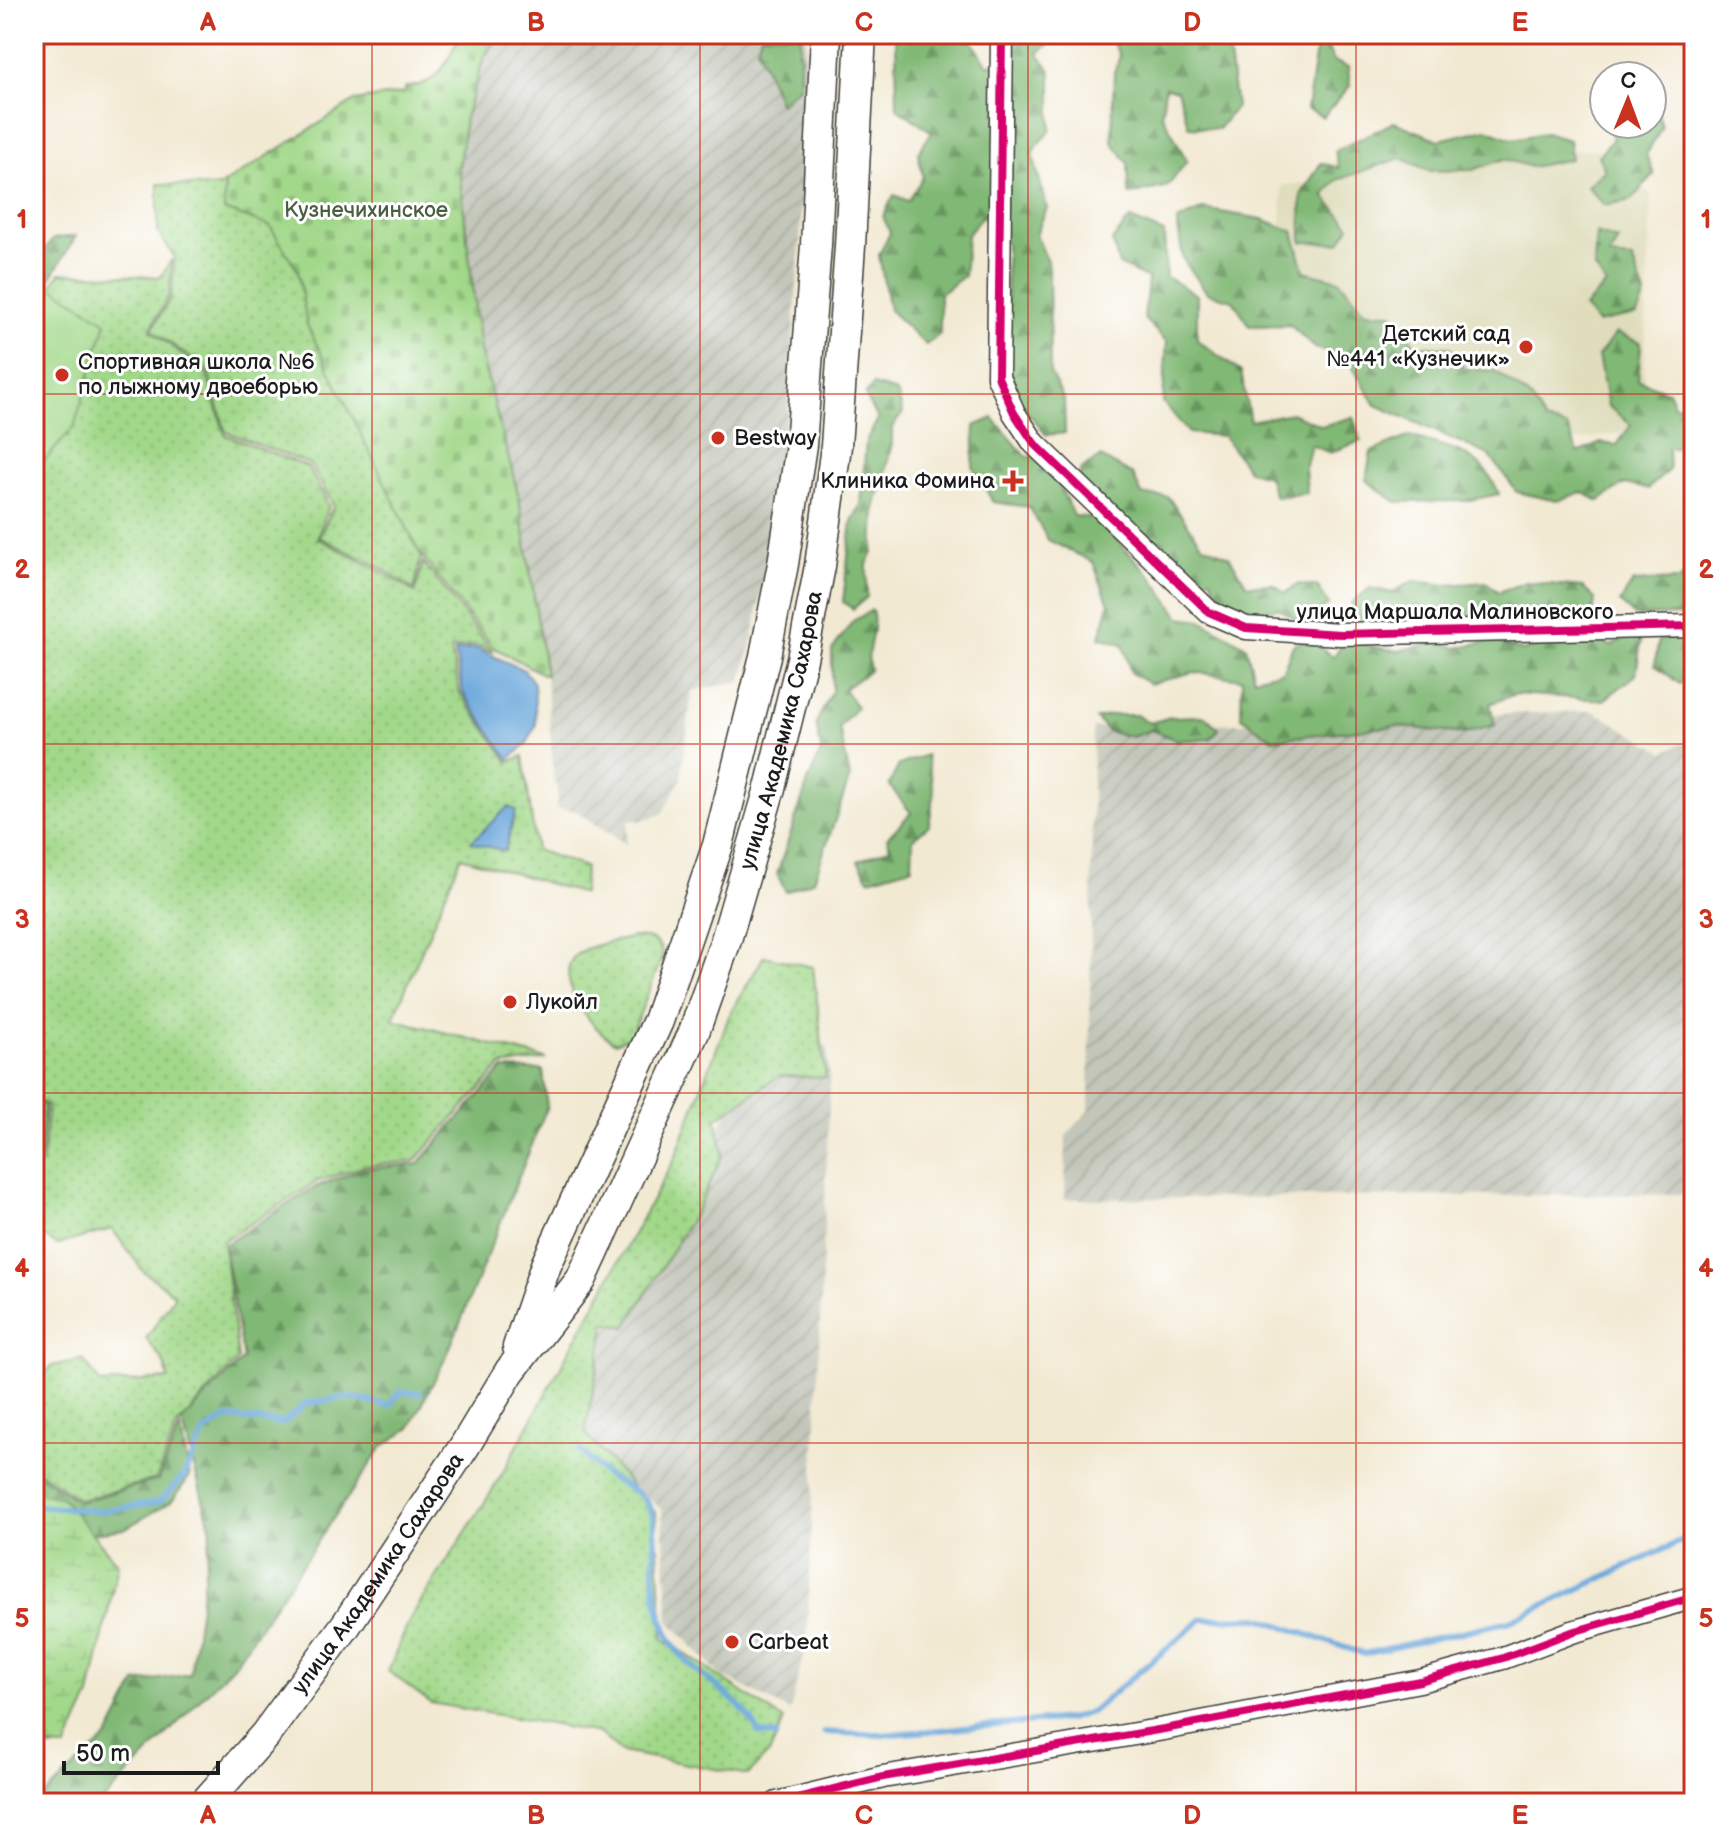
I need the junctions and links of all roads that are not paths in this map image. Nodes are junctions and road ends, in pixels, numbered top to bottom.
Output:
1 (826, 34) edge
2 (861, 34) edge
3 (1002, 34) edge
4 (1694, 626) edge
5 (510, 1371) junction
6 (1694, 1597) edge
7 (205, 1803) edge
8 (777, 1803) edge

1 - 5 main road, улица Академика Сахарова
2 - 5 main road, улица Академика Сахарова
3 - 4 street, улица Маршала Малиновского
5 - 7 main road, улица Академика Сахарова
6 - 8 street

